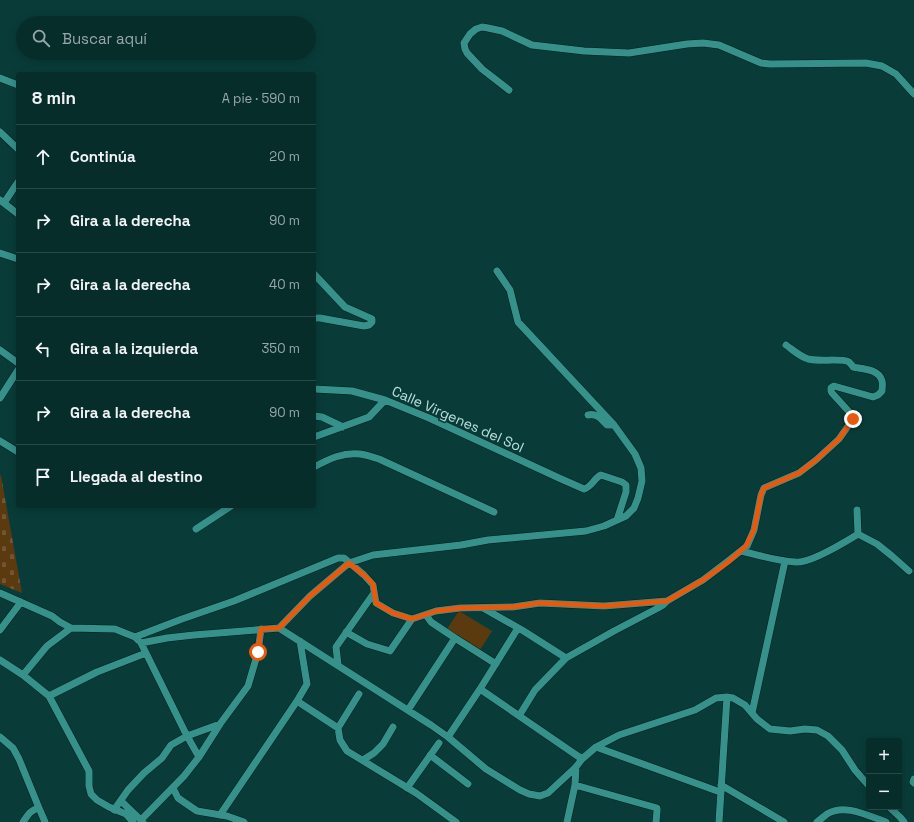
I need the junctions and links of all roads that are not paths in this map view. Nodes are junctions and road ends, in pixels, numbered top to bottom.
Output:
1 (0, 78) edge
2 (16, 84) edge
3 (509, 90) dead end
4 (914, 94) edge
5 (0, 132) edge
6 (16, 148) edge
7 (16, 184) edge
8 (2, 201) edge
9 (16, 212) edge
10 (0, 253) edge
11 (16, 258) edge
12 (497, 271) dead end
13 (316, 276) edge
14 (316, 318) edge
15 (786, 345) dead end
16 (0, 350) edge
17 (16, 362) edge
18 (16, 373) edge
19 (316, 389) edge
20 (0, 398) edge
21 (385, 400) junction
22 (588, 415) dead end
23 (316, 416) edge
24 (614, 425) junction
25 (343, 427) junction
26 (316, 436) edge
27 (0, 441) edge
28 (16, 451) edge
29 (316, 466) edge
30 (228, 508) edge
31 (857, 510) dead end
32 (494, 512) dead end
33 (618, 520) junction
34 (196, 529) dead end
35 (858, 534) junction
36 (740, 551) junction
37 (785, 561) junction
38 (349, 563) junction
39 (909, 571) dead end
40 (0, 593) edge
41 (374, 593) junction
42 (667, 601) junction
43 (21, 602) junction
44 (482, 608) junction
45 (426, 615) junction
46 (412, 619) junction
47 (71, 628) junction
48 (279, 628) junction
49 (518, 628) junction
50 (261, 629) junction
51 (0, 630) edge
52 (346, 632) junction
53 (135, 637) junction
54 (455, 638) junction
55 (300, 641) junction
56 (141, 643) junction
57 (146, 653) junction
58 (566, 658) junction
59 (0, 660) edge
60 (496, 664) junction
61 (338, 666) junction
62 (23, 675) junction
63 (480, 688) junction
64 (359, 694) dead end
65 (49, 696) junction
66 (726, 697) junction
67 (297, 701) junction
68 (408, 710) junction
69 (752, 713) junction
70 (519, 716) junction
71 (220, 724) junction
72 (393, 727) dead end
73 (338, 728) junction
74 (187, 736) junction
75 (448, 737) junction
76 (0, 738) edge
77 (439, 743) dead end
78 (596, 747) junction
79 (430, 755) junction
80 (199, 757) junction
81 (582, 759) junction
82 (363, 760) junction
83 (576, 767) junction
84 (914, 779) edge
85 (866, 783) edge
86 (914, 783) edge
87 (468, 784) dead end
88 (575, 785) junction
89 (173, 788) junction
90 (407, 788) junction
91 (721, 789) junction
92 (120, 801) junction
93 (39, 808) junction
94 (114, 810) junction
95 (892, 810) edge
96 (220, 815) junction
97 (45, 821) edge
98 (142, 821) edge
99 (23, 822) edge
100 (52, 822) edge
101 (133, 822) edge
102 (244, 822) edge
103 (456, 822) edge
104 (567, 822) edge
105 (656, 822) edge
106 (718, 822) edge
107 (784, 822) edge
108 (817, 822) edge
109 (886, 822) edge
110 (904, 822) edge

1 - 2 street
3 - 4 street
5 - 6 street
7 - 8 street
8 - 9 street
10 - 11 street
12 - 24 street
13 - 14 street
15 - 36 street
16 - 17 street
18 - 20 street
19 - 21 street, Calle Virgenes del Sol
21 - 25 street
21 - 33 street, Calle Virgenes del Sol
22 - 24 street
23 - 25 street
24 - 33 street
25 - 26 street
27 - 28 street
29 - 32 street
30 - 34 street
31 - 35 street
33 - 38 street
35 - 37 street
35 - 39 street
36 - 37 street
36 - 42 street
37 - 69 street
38 - 41 street
38 - 48 street
38 - 53 street
40 - 43 street
41 - 46 street
41 - 52 street
42 - 44 street
42 - 58 street
43 - 47 street
43 - 51 street
44 - 45 street
44 - 49 street
45 - 46 street
45 - 54 street
46 - 52 street
47 - 53 street
47 - 62 street
48 - 50 street
48 - 55 street
49 - 58 street
49 - 60 street
50 - 56 street
50 - 71 street
52 - 61 street
53 - 56 street
54 - 60 street
54 - 68 street
55 - 61 street
55 - 67 street
56 - 57 street
57 - 65 street
57 - 74 street
58 - 70 street
59 - 62 street
60 - 63 street
61 - 68 street
62 - 65 street
63 - 70 street
63 - 75 street
64 - 73 street
65 - 94 street
66 - 69 street
66 - 78 street
66 - 91 street
67 - 73 street
67 - 96 street
68 - 75 street
69 - 85 street
70 - 81 street
71 - 74 street
71 - 80 street
72 - 82 street
73 - 82 street
74 - 80 street
74 - 92 street
75 - 83 street
76 - 93 street
77 - 79 street
78 - 81 street
78 - 91 street
79 - 87 street
79 - 90 street
80 - 89 street
81 - 83 street
82 - 90 street
83 - 88 street
84 - 86 street
88 - 104 street
88 - 105 street
89 - 96 street
89 - 98 street
90 - 103 street
91 - 106 street
91 - 107 street
92 - 94 street
92 - 98 street
93 - 97 street
93 - 99 street
94 - 101 street
95 - 110 street
96 - 102 street
97 - 100 street
108 - 109 street

